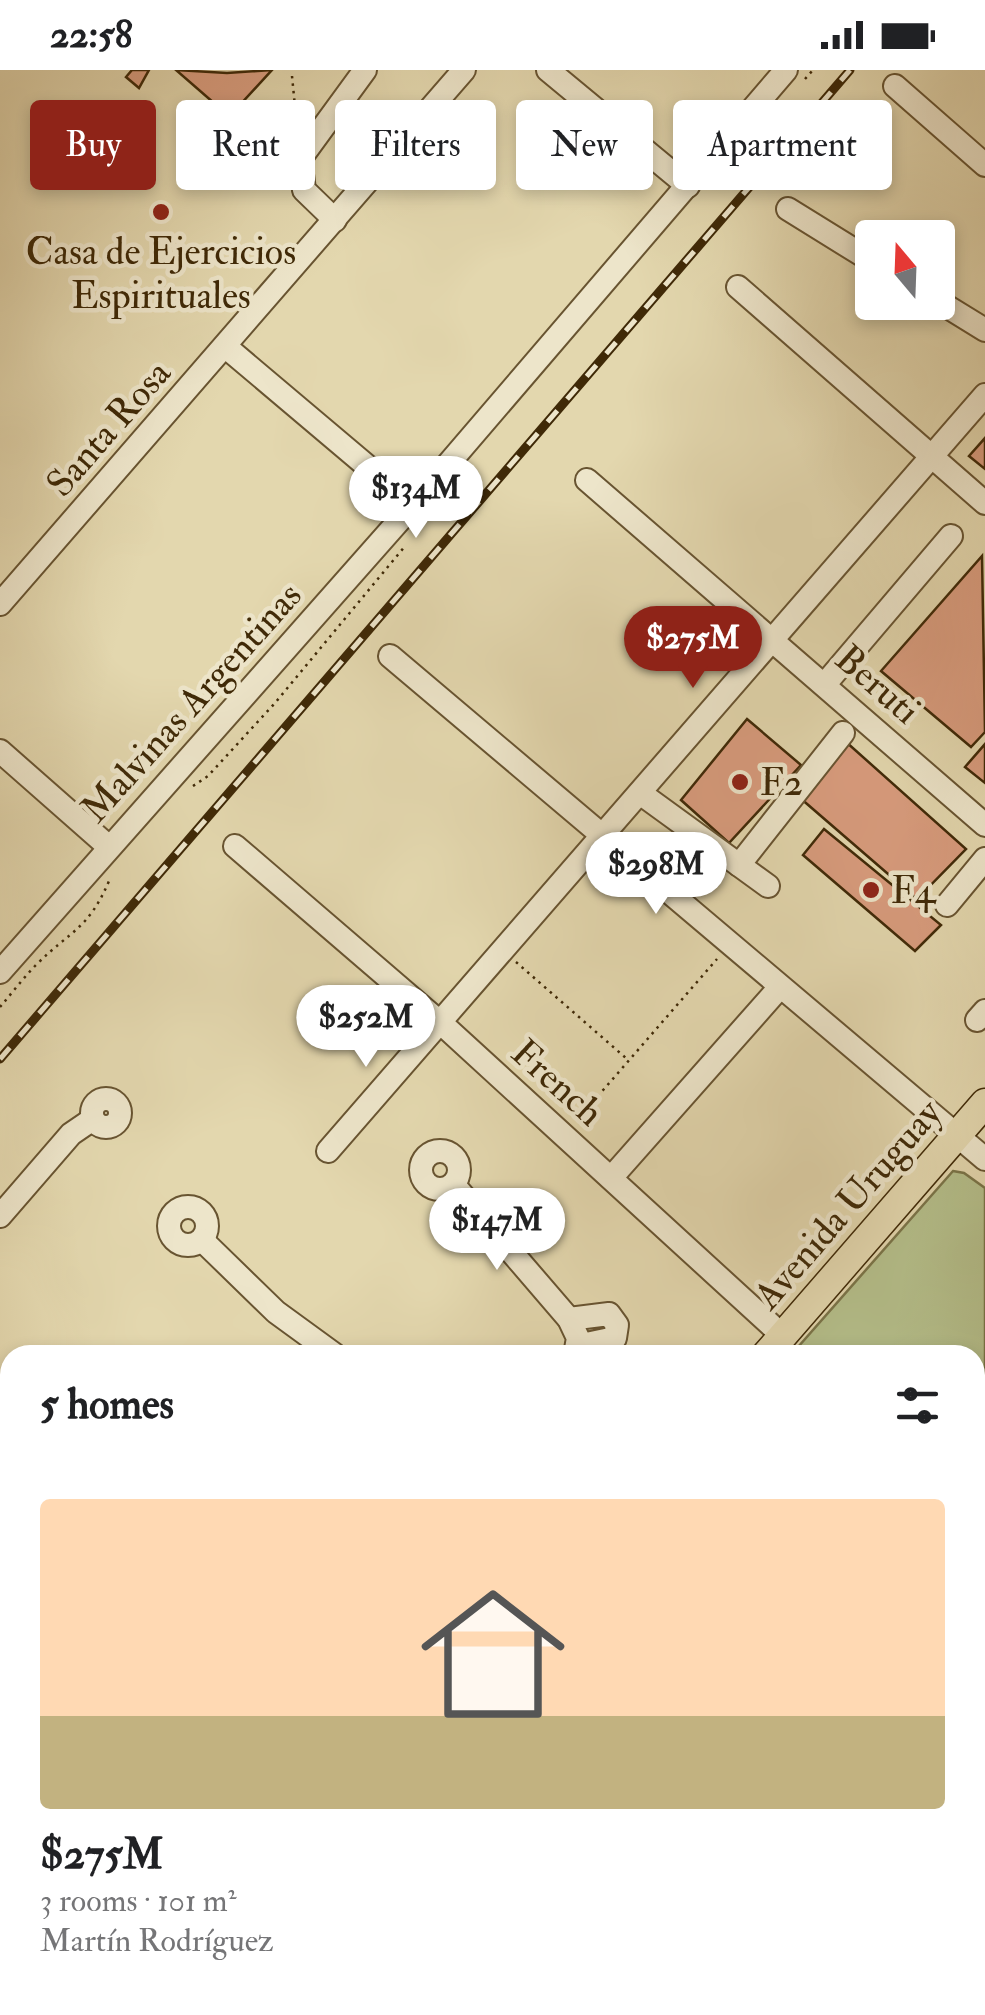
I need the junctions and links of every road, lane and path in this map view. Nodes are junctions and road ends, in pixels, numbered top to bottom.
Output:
1 (366, 70) edge
2 (464, 70) edge
3 (548, 70) edge
4 (782, 71) edge
5 (292, 76) dead end
6 (895, 86) dead end
7 (294, 100) edge
8 (758, 100) edge
9 (315, 139) edge
10 (985, 164) edge
11 (673, 174) edge
12 (304, 190) edge
13 (685, 190) edge
14 (788, 209) dead end
15 (335, 220) junction
16 (855, 250) edge
17 (738, 287) dead end
18 (955, 311) edge
19 (985, 330) edge
20 (226, 347) junction
21 (985, 395) edge
22 (930, 456) junction
23 (587, 480) dead end
24 (985, 503) edge
25 (413, 505) junction
26 (951, 536) dead end
27 (0, 604) edge
28 (773, 639) junction
29 (390, 656) dead end
30 (825, 684) junction
31 (844, 733) dead end
32 (0, 750) edge
33 (640, 793) junction
34 (985, 824) edge
35 (602, 837) junction
36 (235, 846) dead end
37 (109, 847) junction
38 (985, 860) edge
39 (739, 865) junction
40 (768, 886) dead end
41 (947, 906) dead end
42 (730, 945) junction
43 (504, 952) junction
44 (0, 972) edge
45 (780, 987) junction
46 (442, 1024) junction
47 (628, 1061) junction
48 (985, 1102) edge
49 (93, 1119) dead end
50 (564, 1135) junction
51 (957, 1135) junction
52 (328, 1152) dead end
53 (985, 1159) edge
54 (611, 1178) junction
55 (453, 1184) dead end
56 (0, 1216) edge
57 (202, 1240) dead end
58 (569, 1319) junction
59 (321, 1345) edge
60 (575, 1345) edge
61 (592, 1345) edge
62 (775, 1345) edge

1 - 9 street
2 - 15 street, Santa Rosa
3 - 11 street
4 - 8 street, Malvinas Argentinas
5 - 7 path
6 - 10 street
12 - 15 street
13 - 25 street, Malvinas Argentinas
14 - 16 street
15 - 20 street, Santa Rosa
17 - 22 street
18 - 19 street
20 - 25 street
20 - 27 street, Santa Rosa
21 - 22 street
22 - 24 street
22 - 28 street
23 - 28 street, Beruti
25 - 37 street, Malvinas Argentinas
26 - 30 street
28 - 30 street, Beruti
28 - 33 street
29 - 35 street
30 - 34 street, Beruti
31 - 39 street
32 - 37 street
33 - 35 street
33 - 39 street
35 - 42 street
35 - 43 street
36 - 46 street, French
37 - 44 street, Malvinas Argentinas
38 - 41 street
39 - 40 street
42 - 45 street
42 - 47 path
43 - 46 street
43 - 47 path
45 - 51 street
45 - 54 street
46 - 50 street, French
46 - 52 street
47 - 50 path
48 - 51 main road, Avenida Uruguay
49 - 56 street
50 - 54 street, French
51 - 53 street
51 - 62 main road, Avenida Uruguay
54 - 62 street, French
55 - 58 street
57 - 59 street
58 - 60 street
58 - 61 street

